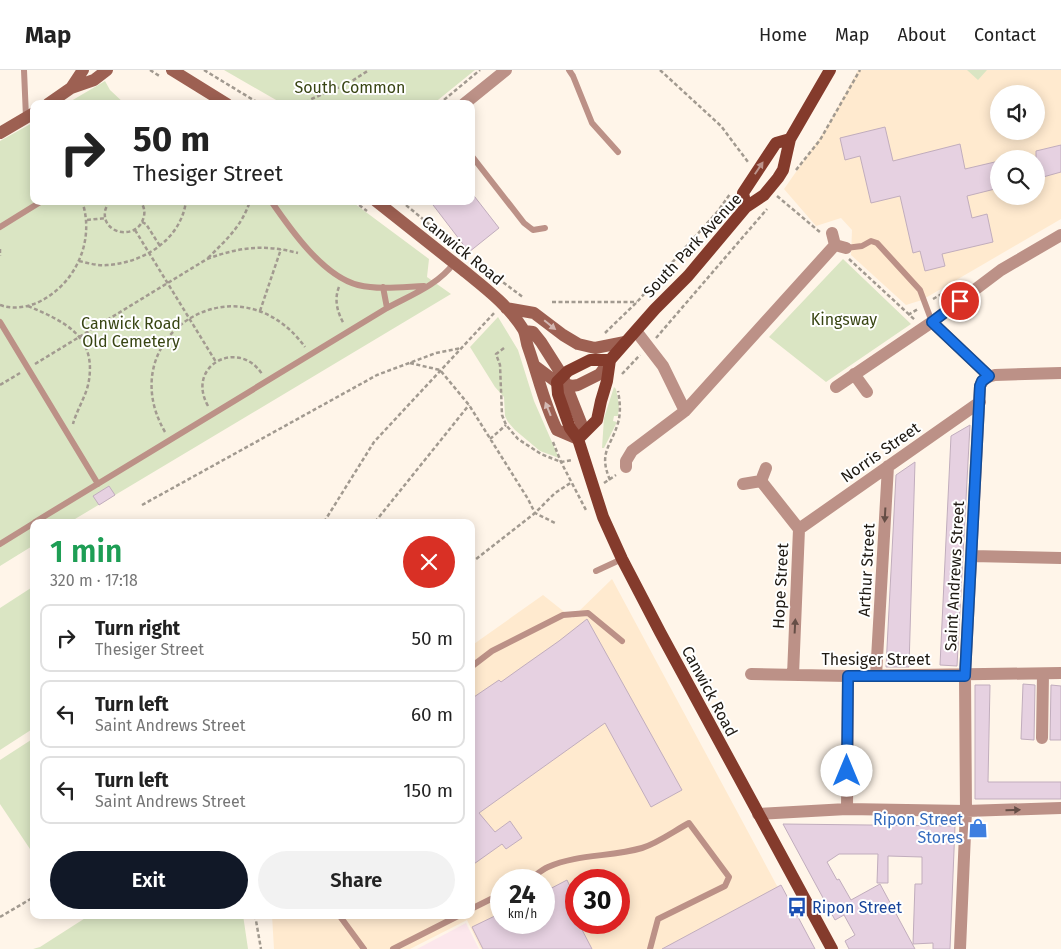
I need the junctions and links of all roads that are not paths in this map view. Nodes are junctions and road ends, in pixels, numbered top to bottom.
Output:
1 (24, 70) edge
2 (83, 70) edge
3 (107, 70) edge
4 (172, 70) edge
5 (506, 70) edge
6 (569, 70) edge
7 (830, 70) edge
8 (71, 88) junction
9 (54, 100) edge
10 (220, 100) edge
11 (469, 100) edge
12 (30, 116) edge
13 (0, 132) edge
14 (790, 139) junction
15 (618, 152) dead end
16 (475, 160) edge
17 (36, 205) edge
18 (274, 205) edge
19 (372, 207) edge
20 (746, 207) junction
21 (0, 227) edge
22 (545, 228) dead end
23 (1061, 235) edge
24 (838, 242) joint
25 (454, 263) junction
26 (430, 285) junction
27 (383, 287) junction
28 (387, 308) junction
29 (503, 312) junction
30 (0, 322) edge
31 (932, 322) junction
32 (524, 331) junction
33 (636, 331) junction
34 (625, 342) junction
35 (610, 360) junction
36 (535, 366) junction
37 (1061, 373) edge
38 (854, 374) junction
39 (989, 376) junction
40 (562, 381) junction
41 (836, 387) dead end
42 (867, 392) dead end
43 (980, 402) junction
44 (685, 411) junction
45 (578, 439) junction
46 (888, 466) junction
47 (626, 467) dead end
48 (766, 468) dead end
49 (761, 481) junction
50 (98, 484) junction
51 (743, 484) dead end
52 (41, 519) edge
53 (30, 526) edge
54 (799, 529) junction
55 (0, 544) edge
56 (972, 556) junction
57 (1061, 558) edge
58 (622, 559) junction
59 (596, 571) dead end
60 (622, 641) dead end
61 (475, 664) edge
62 (1061, 673) edge
63 (751, 674) dead end
64 (1043, 674) junction
65 (793, 675) junction
66 (848, 676) junction
67 (876, 676) junction
68 (965, 676) junction
69 (1042, 738) dead end
70 (1061, 808) edge
71 (847, 809) junction
72 (966, 811) junction
73 (758, 814) junction
74 (545, 869) edge
75 (490, 900) edge
76 (475, 907) edge
77 (342, 919) edge
78 (452, 919) edge
79 (364, 949) edge
80 (393, 949) edge
81 (650, 949) edge
82 (832, 949) edge
83 (960, 949) edge

1 - 12 lane
2 - 8 main road
3 - 8 main road
4 - 10 main road
5 - 11 street
6 - 15 lane
7 - 14 main road, South Park Avenue
8 - 9 main road
12 - 13 main road
14 - 20 main road, South Park Avenue
20 -> 14 main road
16 - 22 lane
17 - 21 lane
18 - 27 lane
19 - 25 main road, Canwick Road
20 - 33 main road, South Park Avenue
23 - 31 street
24 - 31 lane
24 - 44 street
25 - 26 lane
25 - 29 main road, Canwick Road
26 - 27 lane
26 - 28 lane
27 - 28 lane
28 - 50 lane
29 - 32 main road, Canwick Road
29 -> 34 main road
30 - 50 lane
31 - 38 street
31 - 39 street
32 - 36 main road, Canwick Road
32 - 40 main road, Canwick Road
33 - 34 main road, South Park Avenue
33 - 44 street
34 - 35 main road, South Park Avenue
35 - 40 main road
35 - 40 main road
35 - 45 main road
36 - 40 main road
45 -> 36 main road, Canwick Road
37 - 39 street
38 - 41 street
38 - 42 street
39 - 43 street, Saint Andrews Street
40 - 45 main road
43 - 46 street, Norris Street
43 - 56 street, Saint Andrews Street
44 - 47 street
45 - 58 main road, Canwick Road
46 - 54 street, Norris Street
46 -> 67 street, Arthur Street
48 - 49 street
49 - 51 street
49 - 54 street, Hope Street
50 - 52 lane
53 - 55 lane
65 -> 54 street, Hope Street
56 - 57 street
56 - 68 street, Saint Andrews Street
58 - 59 lane
58 - 73 main road, Canwick Road
60 - 61 lane
62 - 64 street, Thesiger Street
63 - 65 street, Thesiger Street
64 - 68 street, Thesiger Street
64 - 69 street
65 - 66 street, Thesiger Street
66 - 67 street, Thesiger Street
66 - 71 street
67 - 68 street, Thesiger Street
68 - 72 street, Saint Andrews Street
72 -> 70 street
71 - 72 street
71 - 73 street
72 - 83 street, Saint Andrews Street
73 - 82 main road, Canwick Road
74 - 81 lane
75 - 76 lane
77 - 79 lane
78 - 80 lane

